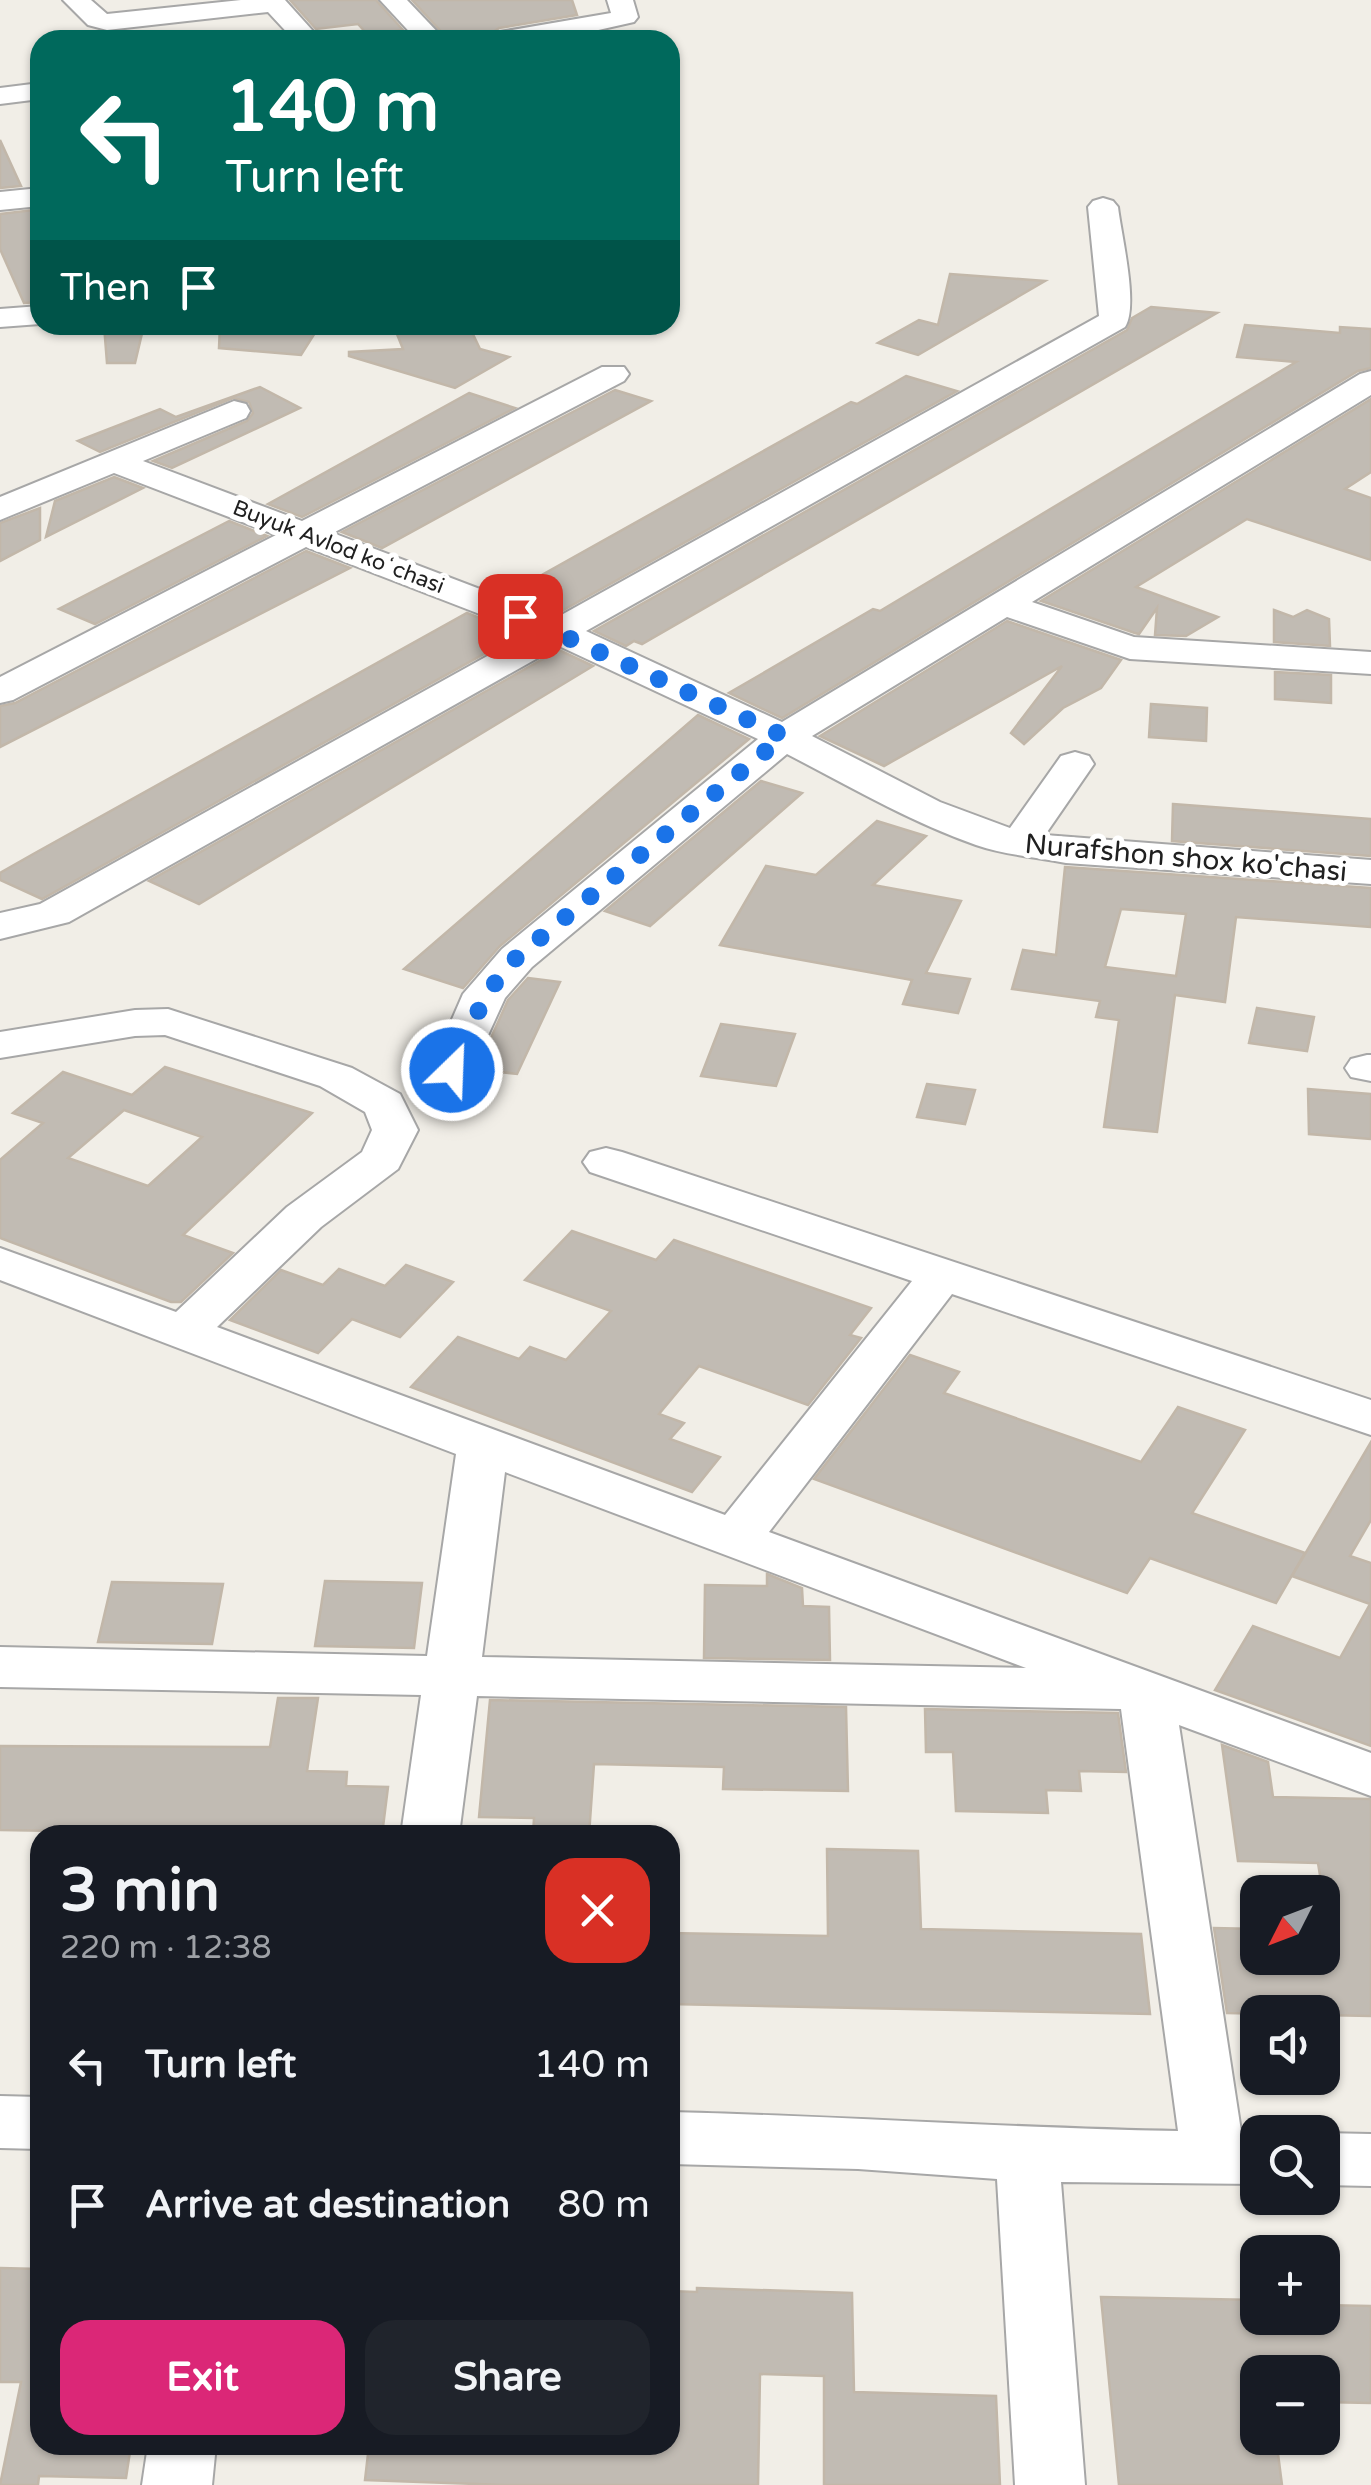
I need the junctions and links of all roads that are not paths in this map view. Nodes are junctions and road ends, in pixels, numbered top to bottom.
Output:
1 (76, 0) edge
2 (393, 0) edge
3 (620, 0) edge
4 (273, 2) edge
5 (299, 30) edge
6 (422, 30) edge
7 (569, 30) edge
8 (30, 92) edge
9 (0, 96) edge
10 (30, 198) edge
11 (0, 201) edge
12 (1103, 207) dead end
13 (30, 316) edge
14 (0, 318) edge
15 (613, 374) dead end
16 (1371, 381) edge
17 (234, 411) dead end
18 (113, 461) junction
19 (0, 510) edge
20 (310, 534) junction
21 (1003, 604) junction
22 (554, 630) junction
23 (1371, 663) edge
24 (0, 692) edge
25 (784, 736) junction
26 (1075, 764) dead end
27 (1019, 844) junction
28 (1371, 872) edge
29 (0, 926) edge
30 (0, 1045) edge
31 (452, 1070) dead end
32 (606, 1162) dead end
33 (0, 1263) edge
34 (942, 1275) junction
35 (183, 1332) junction
36 (1371, 1418) edge
37 (483, 1445) junction
38 (736, 1538) junction
39 (0, 1667) edge
40 (452, 1676) junction
41 (1146, 1690) junction
42 (1371, 1775) edge
43 (431, 1825) edge
44 (0, 2122) edge
45 (30, 2122) edge
46 (680, 2138) edge
47 (1027, 2155) junction
48 (1235, 2157) edge
49 (1340, 2159) edge
50 (1371, 2160) edge
51 (180, 2455) edge
52 (176, 2485) edge
53 (1050, 2485) edge

1 - 4 street
2 - 6 street
3 - 7 street
4 - 5 street
8 - 9 street
10 - 11 street
12 - 22 street
13 - 14 street
15 - 20 street
16 - 21 street
17 - 18 street
18 - 19 street
18 - 20 street, Buyuk Avlod koʻchasi
20 - 22 street, Buyuk Avlod koʻchasi
20 - 24 street
21 - 23 street
21 - 25 street
22 - 25 street, Buyuk Avlod koʻchasi
22 - 29 street
25 - 27 street, Nurafshon shox ko'chasi
25 - 31 street
26 - 27 street
27 - 28 street, Nurafshon shox ko'chasi
30 - 35 street
32 - 34 street
33 - 35 street
34 - 36 street
34 - 38 street
35 - 37 street
37 - 38 street
37 - 40 street
38 - 41 street
39 - 40 street
40 - 41 street
40 - 43 street
41 - 42 street
41 - 48 street
44 - 45 street
46 - 47 street
47 - 48 street
47 - 53 street
49 - 50 street
51 - 52 street

